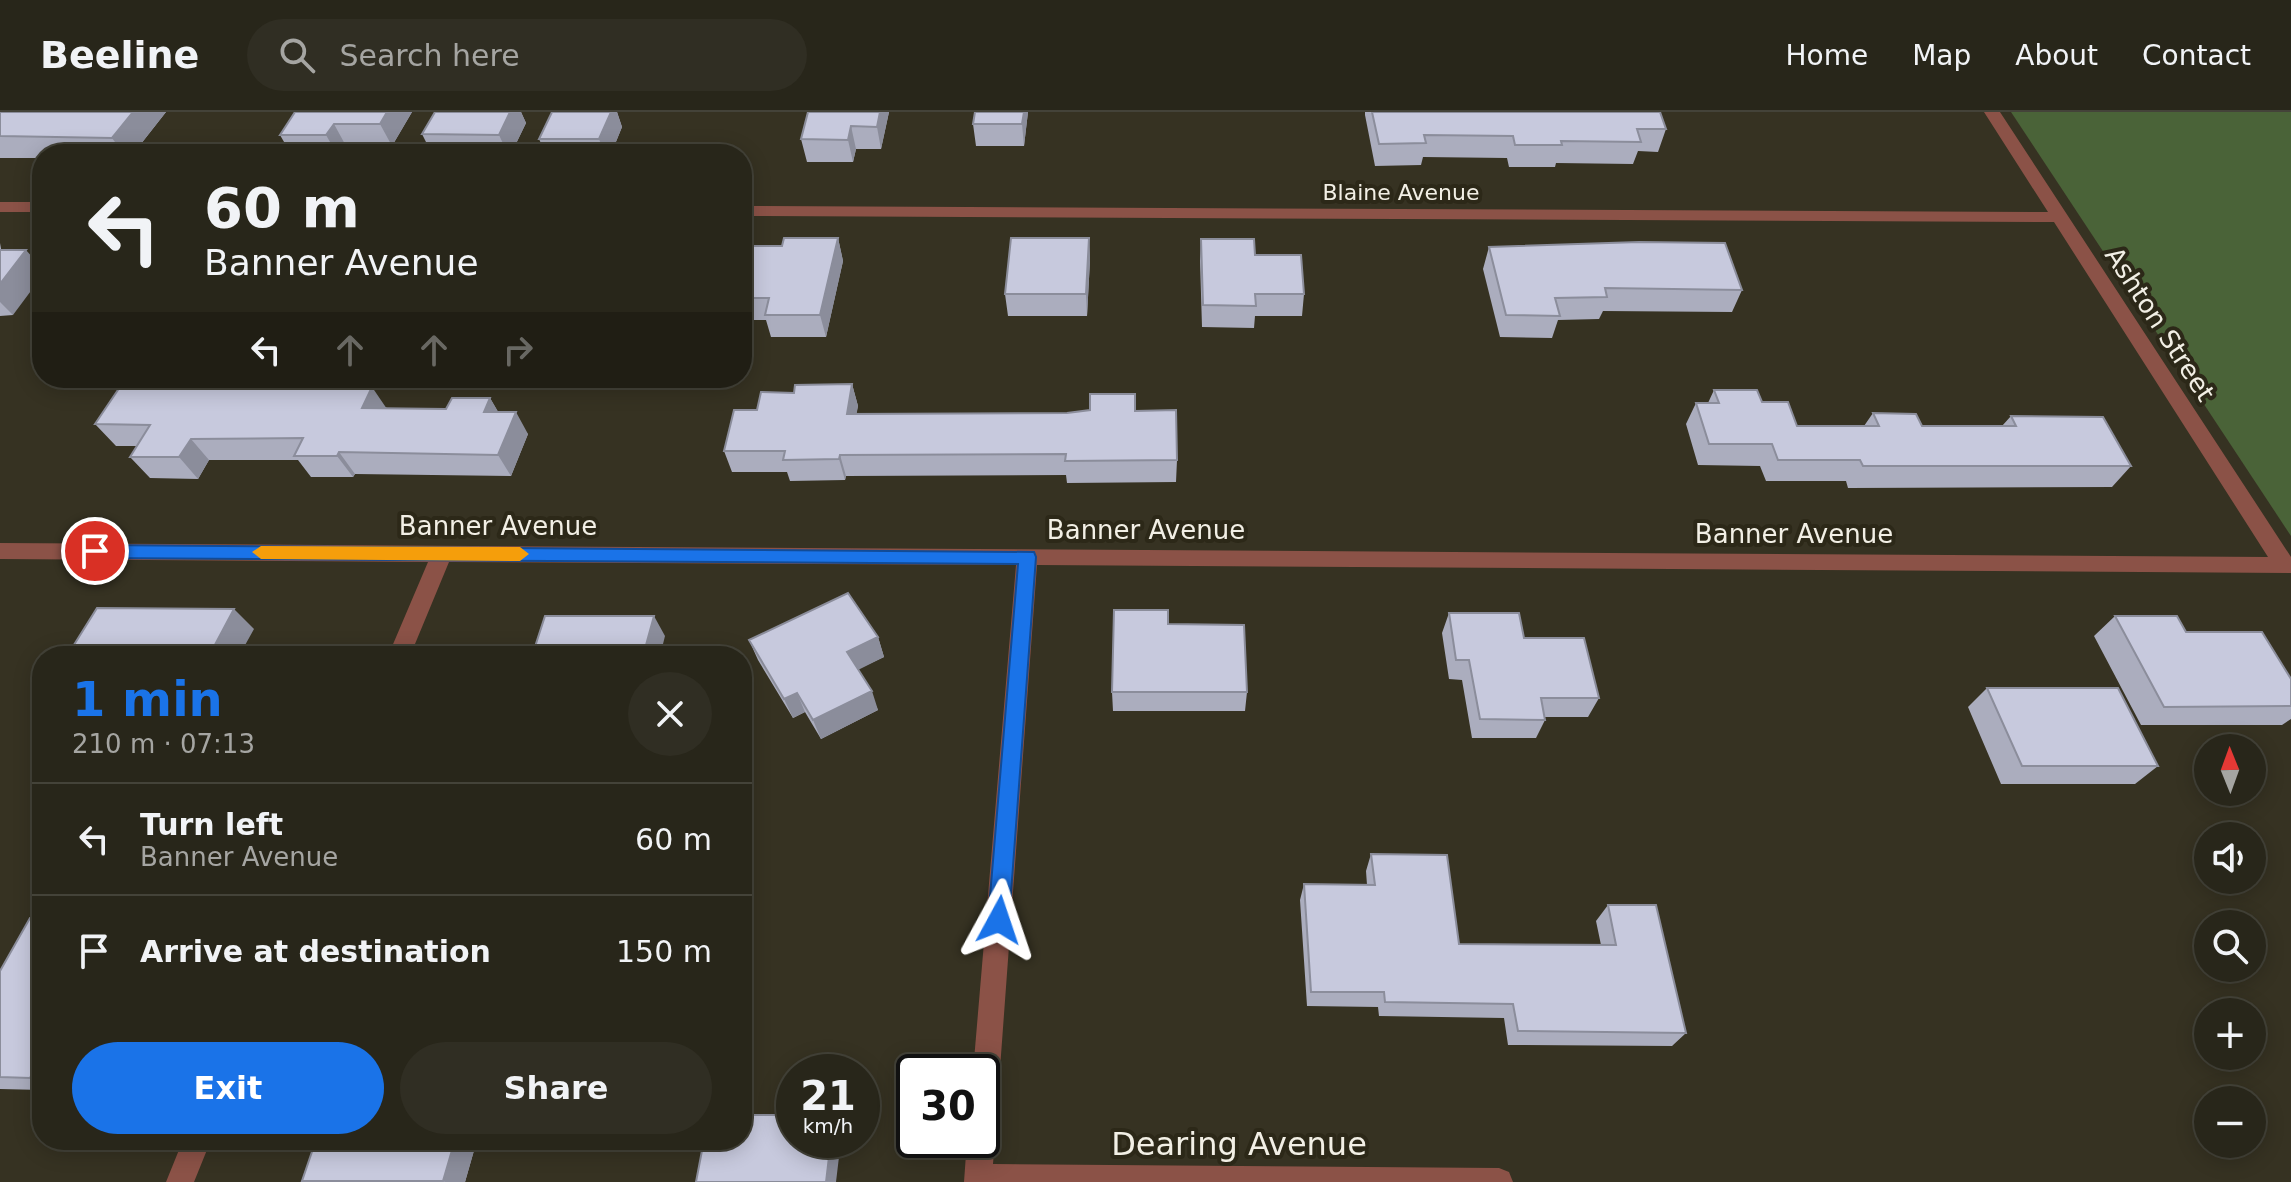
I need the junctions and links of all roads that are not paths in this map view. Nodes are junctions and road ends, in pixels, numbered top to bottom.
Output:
1 (1992, 112) edge
2 (0, 207) edge
3 (32, 207) edge
4 (752, 211) edge
5 (2060, 217) junction
6 (0, 551) edge
7 (442, 554) junction
8 (1027, 557) junction
9 (2288, 565) edge
10 (403, 646) edge
11 (988, 1054) edge
12 (193, 1150) edge
13 (980, 1158) edge
14 (978, 1180) edge
15 (180, 1182) edge
16 (1499, 1182) edge

1 - 5 street, Ashton Street
2 - 3 street
4 - 5 street, Blaine Avenue
5 - 9 street, Ashton Street
6 - 7 street, Banner Avenue
7 - 8 street, Banner Avenue
7 - 10 street
8 - 9 street, Banner Avenue
8 - 11 street
12 - 15 street
13 - 14 street
14 - 16 street, Dearing Avenue

